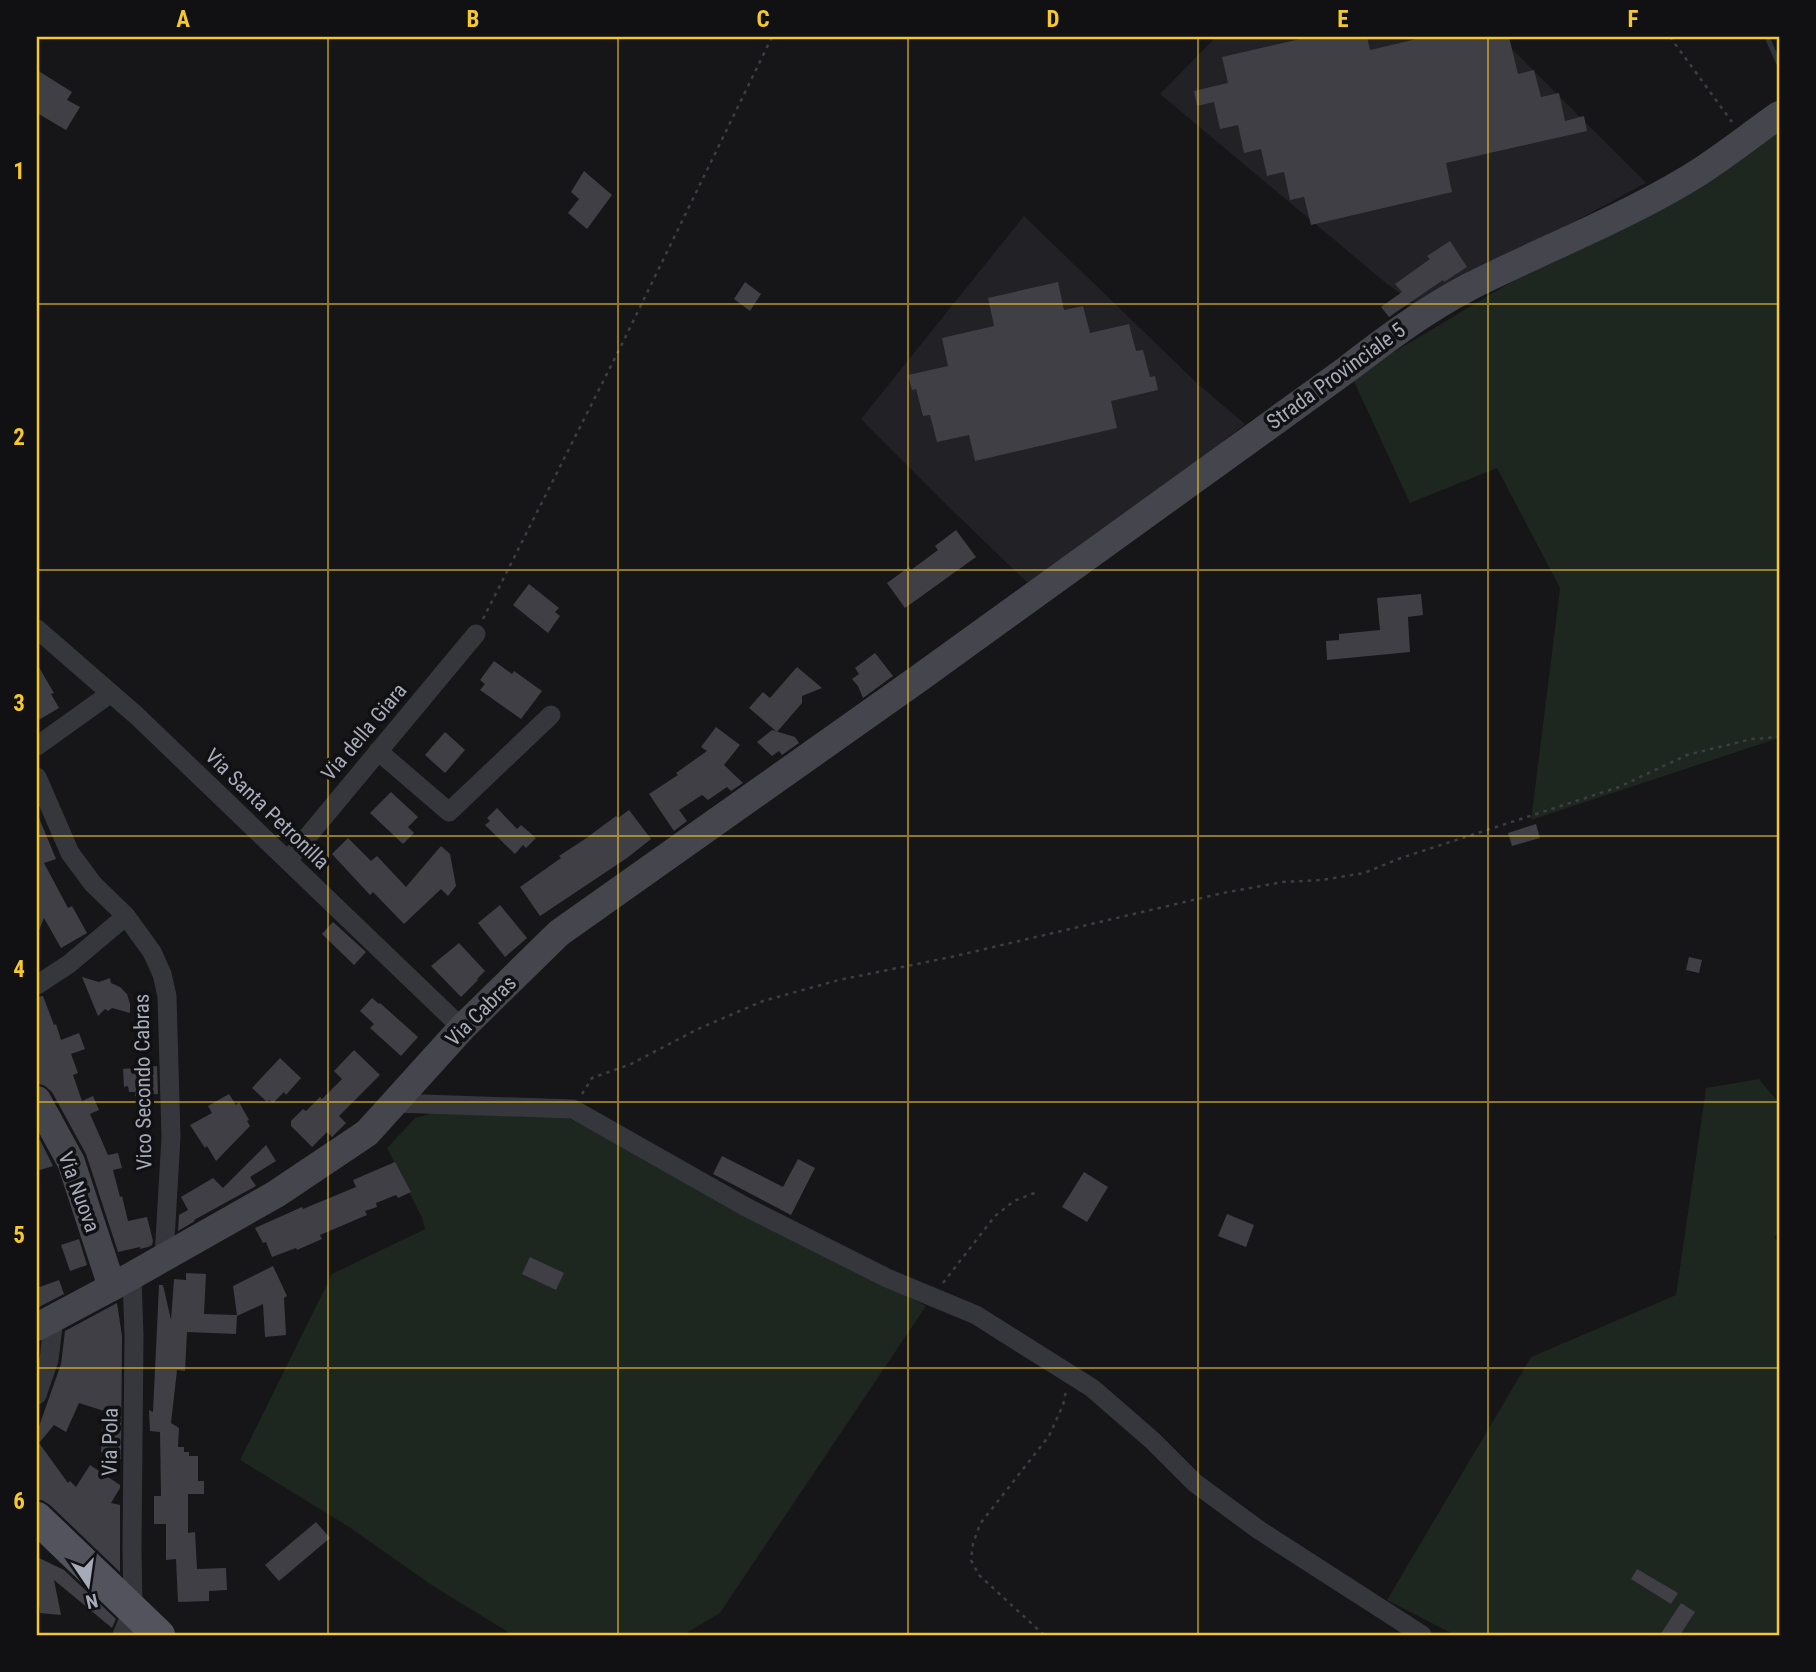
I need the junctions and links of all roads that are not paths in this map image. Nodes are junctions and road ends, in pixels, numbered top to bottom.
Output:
1 (1779, 115) edge
2 (37, 629) edge
3 (476, 634) road end
4 (918, 678) joint
5 (111, 693) junction
6 (551, 715) dead end
7 (37, 746) edge
8 (378, 751) junction
9 (37, 777) edge
10 (288, 860) junction
11 (127, 916) junction
12 (37, 985) edge
13 (462, 1028) junction
14 (37, 1100) edge
15 (394, 1103) junction
16 (164, 1257) junction
17 (122, 1281) junction
18 (45, 1322) edge
19 (37, 1395) edge
20 (37, 1518) edge
21 (128, 1622) edge
22 (159, 1635) edge
23 (1422, 1635) edge

1 - 4 street, Strada Provinciale 5
2 - 5 street, Via Santa Petronilla
3 - 8 street, Via della Giara
4 - 13 street, Via Cabras
5 - 7 street
5 - 10 street, Via Santa Petronilla
6 - 8 street
8 - 10 street, Via della Giara
9 - 11 street, Vico Secondo Cabras
10 - 13 street, Via Santa Petronilla
11 - 12 street
11 - 16 street, Vico Secondo Cabras
13 - 15 street, Via Cabras
14 - 17 street, Via Nuova
15 - 16 street, Via Cabras
15 - 23 street
16 - 17 street, Via Cabras
17 - 18 street, Via Cabras
17 - 21 street, Via Pola
18 - 19 street
20 - 21 main road
21 - 22 main road

